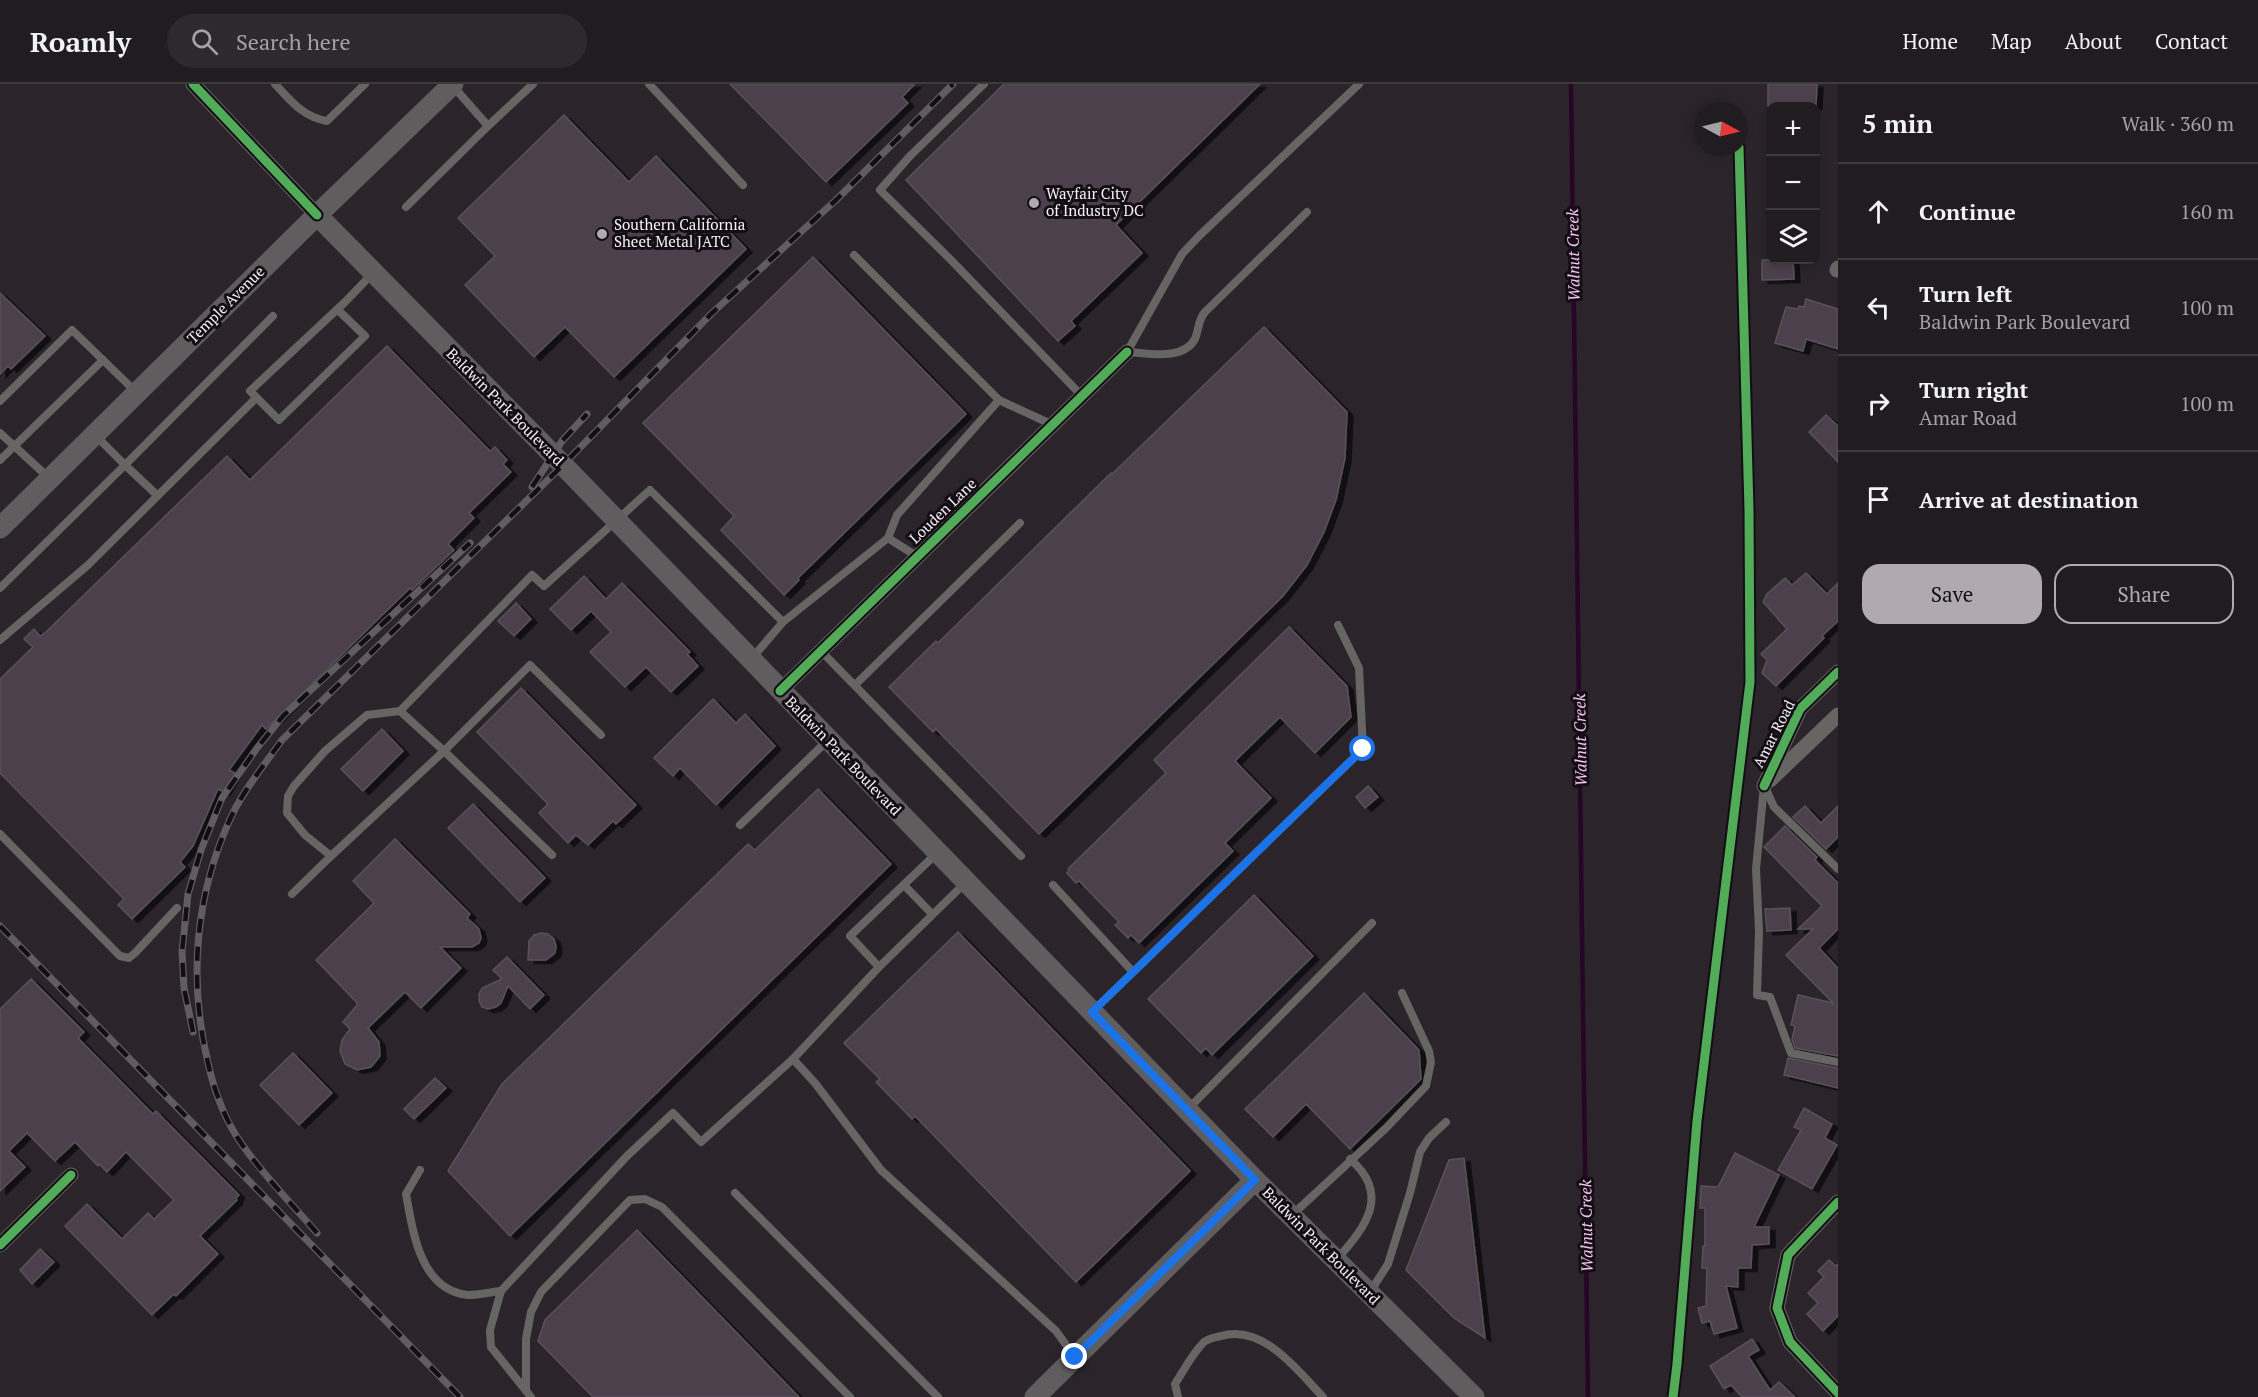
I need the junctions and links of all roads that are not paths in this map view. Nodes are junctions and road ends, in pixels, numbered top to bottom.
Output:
1 (193, 84) edge
2 (274, 84) edge
3 (365, 84) edge
4 (533, 84) edge
5 (649, 84) edge
6 (984, 84) edge
7 (1359, 84) edge
8 (453, 85) edge
9 (488, 126) junction
10 (742, 185) dead end
11 (406, 207) dead end
12 (1307, 212) dead end
13 (317, 215) junction
14 (854, 255) dead end
15 (374, 273) junction
16 (338, 309) junction
17 (273, 316) dead end
18 (1127, 352) junction
19 (103, 360) junction
20 (138, 393) junction
21 (1082, 396) junction
22 (256, 399) junction
23 (999, 400) junction
24 (0, 401) edge
25 (1053, 425) junction
26 (0, 433) edge
27 (94, 435) junction
28 (14, 446) junction
29 (0, 460) edge
30 (125, 465) junction
31 (50, 480) junction
32 (157, 495) junction
33 (615, 520) junction
34 (1020, 523) dead end
35 (0, 528) edge
36 (888, 538) junction
37 (918, 557) junction
38 (0, 588) edge
39 (783, 622) junction
40 (1338, 625) dead end
41 (0, 640) edge
42 (821, 651) junction
43 (750, 660) junction
44 (1838, 672) edge
45 (855, 686) junction
46 (780, 691) junction
47 (400, 711) junction
48 (1838, 715) edge
49 (601, 735) dead end
50 (828, 740) junction
51 (444, 751) junction
52 (1764, 786) junction
53 (740, 825) dead end
54 (0, 834) edge
55 (937, 853) junction
56 (552, 855) dead end
57 (331, 856) junction
58 (1021, 856) dead end
59 (1838, 870) edge
60 (966, 882) junction
61 (904, 885) junction
62 (1053, 885) dead end
63 (292, 894) dead end
64 (177, 908) dead end
65 (932, 914) junction
66 (1372, 923) dead end
67 (879, 967) junction
68 (1133, 972) junction
69 (1402, 993) dead end
70 (1092, 1012) junction
71 (793, 1059) junction
72 (1838, 1062) edge
73 (1187, 1110) junction
74 (1446, 1122) dead end
75 (1350, 1159) junction
76 (420, 1170) dead end
77 (71, 1175) dead end
78 (1255, 1180) junction
79 (735, 1193) dead end
80 (1838, 1202) edge
81 (1291, 1216) junction
82 (0, 1245) edge
83 (1336, 1260) junction
84 (501, 1291) junction
85 (1370, 1293) junction
86 (1075, 1357) junction
87 (1838, 1393) edge
88 (528, 1394) edge
89 (849, 1397) edge
90 (938, 1397) edge
91 (1035, 1397) edge
92 (1178, 1397) edge
93 (1323, 1397) edge
94 (1474, 1397) edge

1 - 13 street, Baldwin Park Boulevard
2 - 3 lane
4 - 9 lane
5 - 10 lane
6 - 21 lane
7 - 18 lane
8 - 9 lane
8 - 13 main road, Temple Avenue
9 - 11 lane
12 - 18 lane
13 - 15 main road, Baldwin Park Boulevard
13 - 20 main road, Temple Avenue
14 - 23 lane
15 - 16 lane
15 - 33 main road, Baldwin Park Boulevard
16 - 22 lane
16 - 22 lane
17 - 30 lane
18 - 21 street, Louden Lane
19 - 20 lane
19 - 24 lane
19 - 28 lane
20 - 27 main road, Temple Avenue
21 - 25 street, Louden Lane
22 - 32 lane
23 - 25 lane
23 - 36 lane
25 - 37 street, Louden Lane
26 - 28 lane
27 - 30 lane
27 - 31 main road, Temple Avenue
28 - 29 lane
28 - 31 lane
30 - 32 lane
30 - 38 lane
31 - 35 main road, Temple Avenue
32 - 41 lane
33 - 39 lane
33 - 43 main road, Baldwin Park Boulevard
33 - 47 lane
34 - 45 lane
36 - 37 lane
36 - 39 lane
37 - 42 street, Louden Lane
39 - 43 lane
40 - 68 lane
42 - 45 lane
42 - 46 street, Louden Lane
43 - 46 main road, Baldwin Park Boulevard
44 - 52 street, Amar Road
45 - 58 lane
46 - 50 main road, Baldwin Park Boulevard
47 - 51 lane
47 - 57 lane
48 - 52 street, Amar Road
49 - 51 lane
50 - 53 lane
50 - 55 main road, Baldwin Park Boulevard
51 - 56 lane
51 - 57 lane
52 - 59 lane
52 - 72 lane
54 - 64 lane
55 - 60 main road, Baldwin Park Boulevard
55 - 61 lane
57 - 63 lane
60 - 65 lane
60 - 70 main road, Baldwin Park Boulevard
61 - 65 lane
61 - 67 lane
62 - 68 lane
65 - 67 lane
66 - 73 lane
67 - 71 lane
68 - 70 lane
69 - 75 lane
70 - 73 main road, Baldwin Park Boulevard
71 - 84 lane
71 - 86 lane
73 - 78 main road, Baldwin Park Boulevard
74 - 85 lane
75 - 81 lane
75 - 83 lane
76 - 84 lane
77 - 82 street
78 - 81 main road, Baldwin Park Boulevard
78 - 86 main road
79 - 90 lane
80 - 87 street
81 - 83 main road, Baldwin Park Boulevard
83 - 85 main road, Baldwin Park Boulevard
84 - 88 lane
85 - 94 main road, Baldwin Park Boulevard
86 - 91 main road
88 - 89 lane
92 - 93 lane

